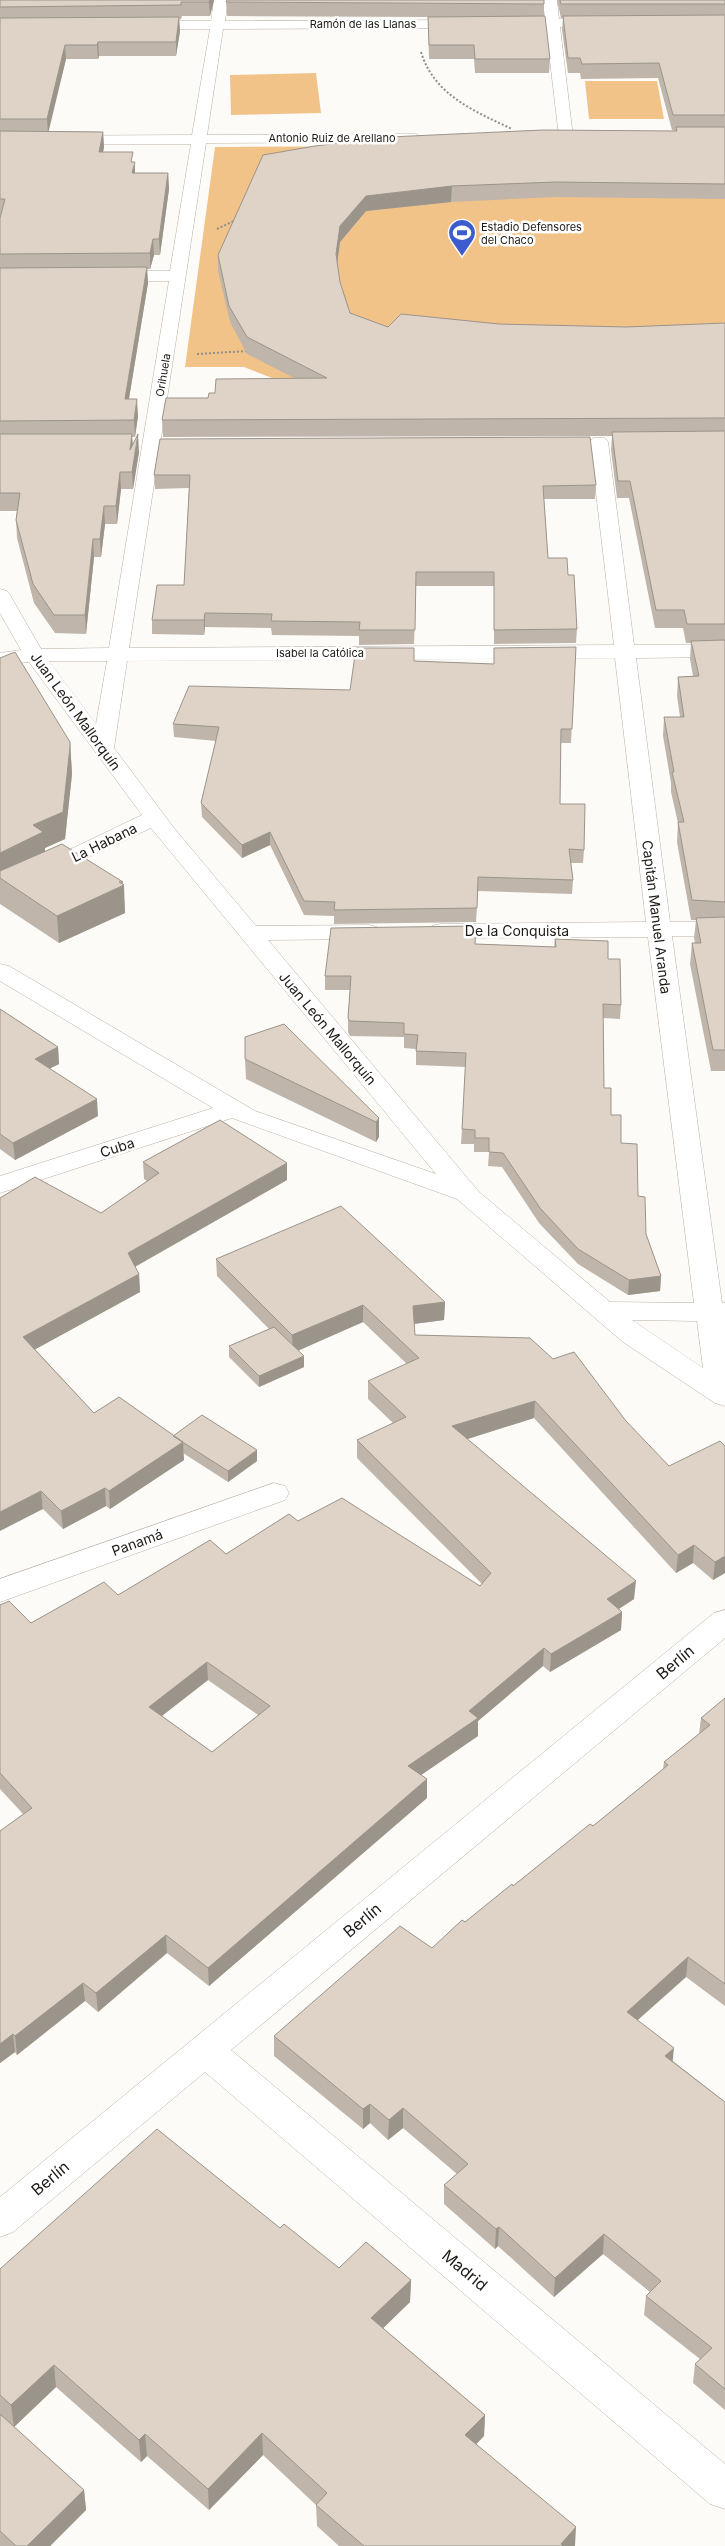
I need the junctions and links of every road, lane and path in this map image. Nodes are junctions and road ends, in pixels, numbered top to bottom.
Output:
1 (221, 0) edge
2 (550, 0) edge
3 (553, 23) junction
4 (610, 23) edge
5 (417, 24) junction
6 (475, 24) edge
7 (495, 24) edge
8 (128, 25) edge
9 (217, 25) junction
10 (512, 129) edge
11 (546, 137) edge
12 (428, 138) edge
13 (199, 139) junction
14 (0, 140) edge
15 (239, 218) edge
16 (213, 232) dead end
17 (89, 276) edge
18 (178, 276) junction
19 (251, 350) edge
20 (166, 354) junction
21 (599, 442) dead end
22 (152, 444) junction
23 (172, 444) edge
24 (133, 445) edge
25 (0, 595) edge
26 (625, 651) junction
27 (725, 651) edge
28 (120, 654) junction
29 (34, 655) junction
30 (0, 659) edge
31 (103, 749) junction
32 (154, 818) junction
33 (0, 892) edge
34 (659, 929) junction
35 (725, 929) edge
36 (248, 933) junction
37 (0, 971) edge
38 (240, 1112) junction
39 (0, 1184) edge
40 (466, 1193) junction
41 (604, 1311) junction
42 (716, 1312) edge
43 (722, 1394) edge
44 (274, 1493) dead end
45 (0, 1591) edge
46 (725, 1621) edge
47 (205, 2050) junction
48 (0, 2220) edge
49 (725, 2490) edge

1 - 9 street, Orihuela
2 - 3 street
3 - 4 street
3 - 7 street
3 - 11 street
5 - 6 street, Ramón de las Llanas
5 - 9 street, Ramón de las Llanas
5 - 10 path
8 - 9 street, Ramón de las Llanas
9 - 13 street, Orihuela
12 - 13 street, Antonio Ruiz de Arellano
13 - 14 street, Antonio Ruiz de Arellano
13 - 18 street, Orihuela
15 - 16 path
17 - 18 street
18 - 20 street, Orihuela
19 - 20 path
20 - 22 street, Orihuela
21 - 26 street, Capitán Manuel Aranda
22 - 23 street
22 - 24 street
22 - 28 street, Orihuela
25 - 29 street, Juan León Mallorquín
26 - 27 street, Isabel la Católica
26 - 28 street, Isabel la Católica
26 - 34 street, Capitán Manuel Aranda
28 - 29 street, Isabel la Católica
28 - 31 street, Orihuela
29 - 30 street, Isabel la Católica
29 - 31 street, Juan León Mallorquín
31 - 32 street, Juan León Mallorquín
32 - 33 street, La Habana
32 - 36 street, Juan León Mallorquín
34 - 35 street, De la Conquista
34 - 36 street, De la Conquista
34 - 42 street, Capitán Manuel Aranda
36 - 40 street, Juan León Mallorquín
37 - 38 street
38 - 39 street, Cuba
38 - 40 street
40 - 41 street, Juan León Mallorquín
41 - 42 street
41 - 43 street, Juan León Mallorquín
42 - 43 street, Capitán Manuel Aranda
44 - 45 street, Panamá
46 - 47 street, Berlín
47 - 48 street, Berlín
47 - 49 street, Madrid

